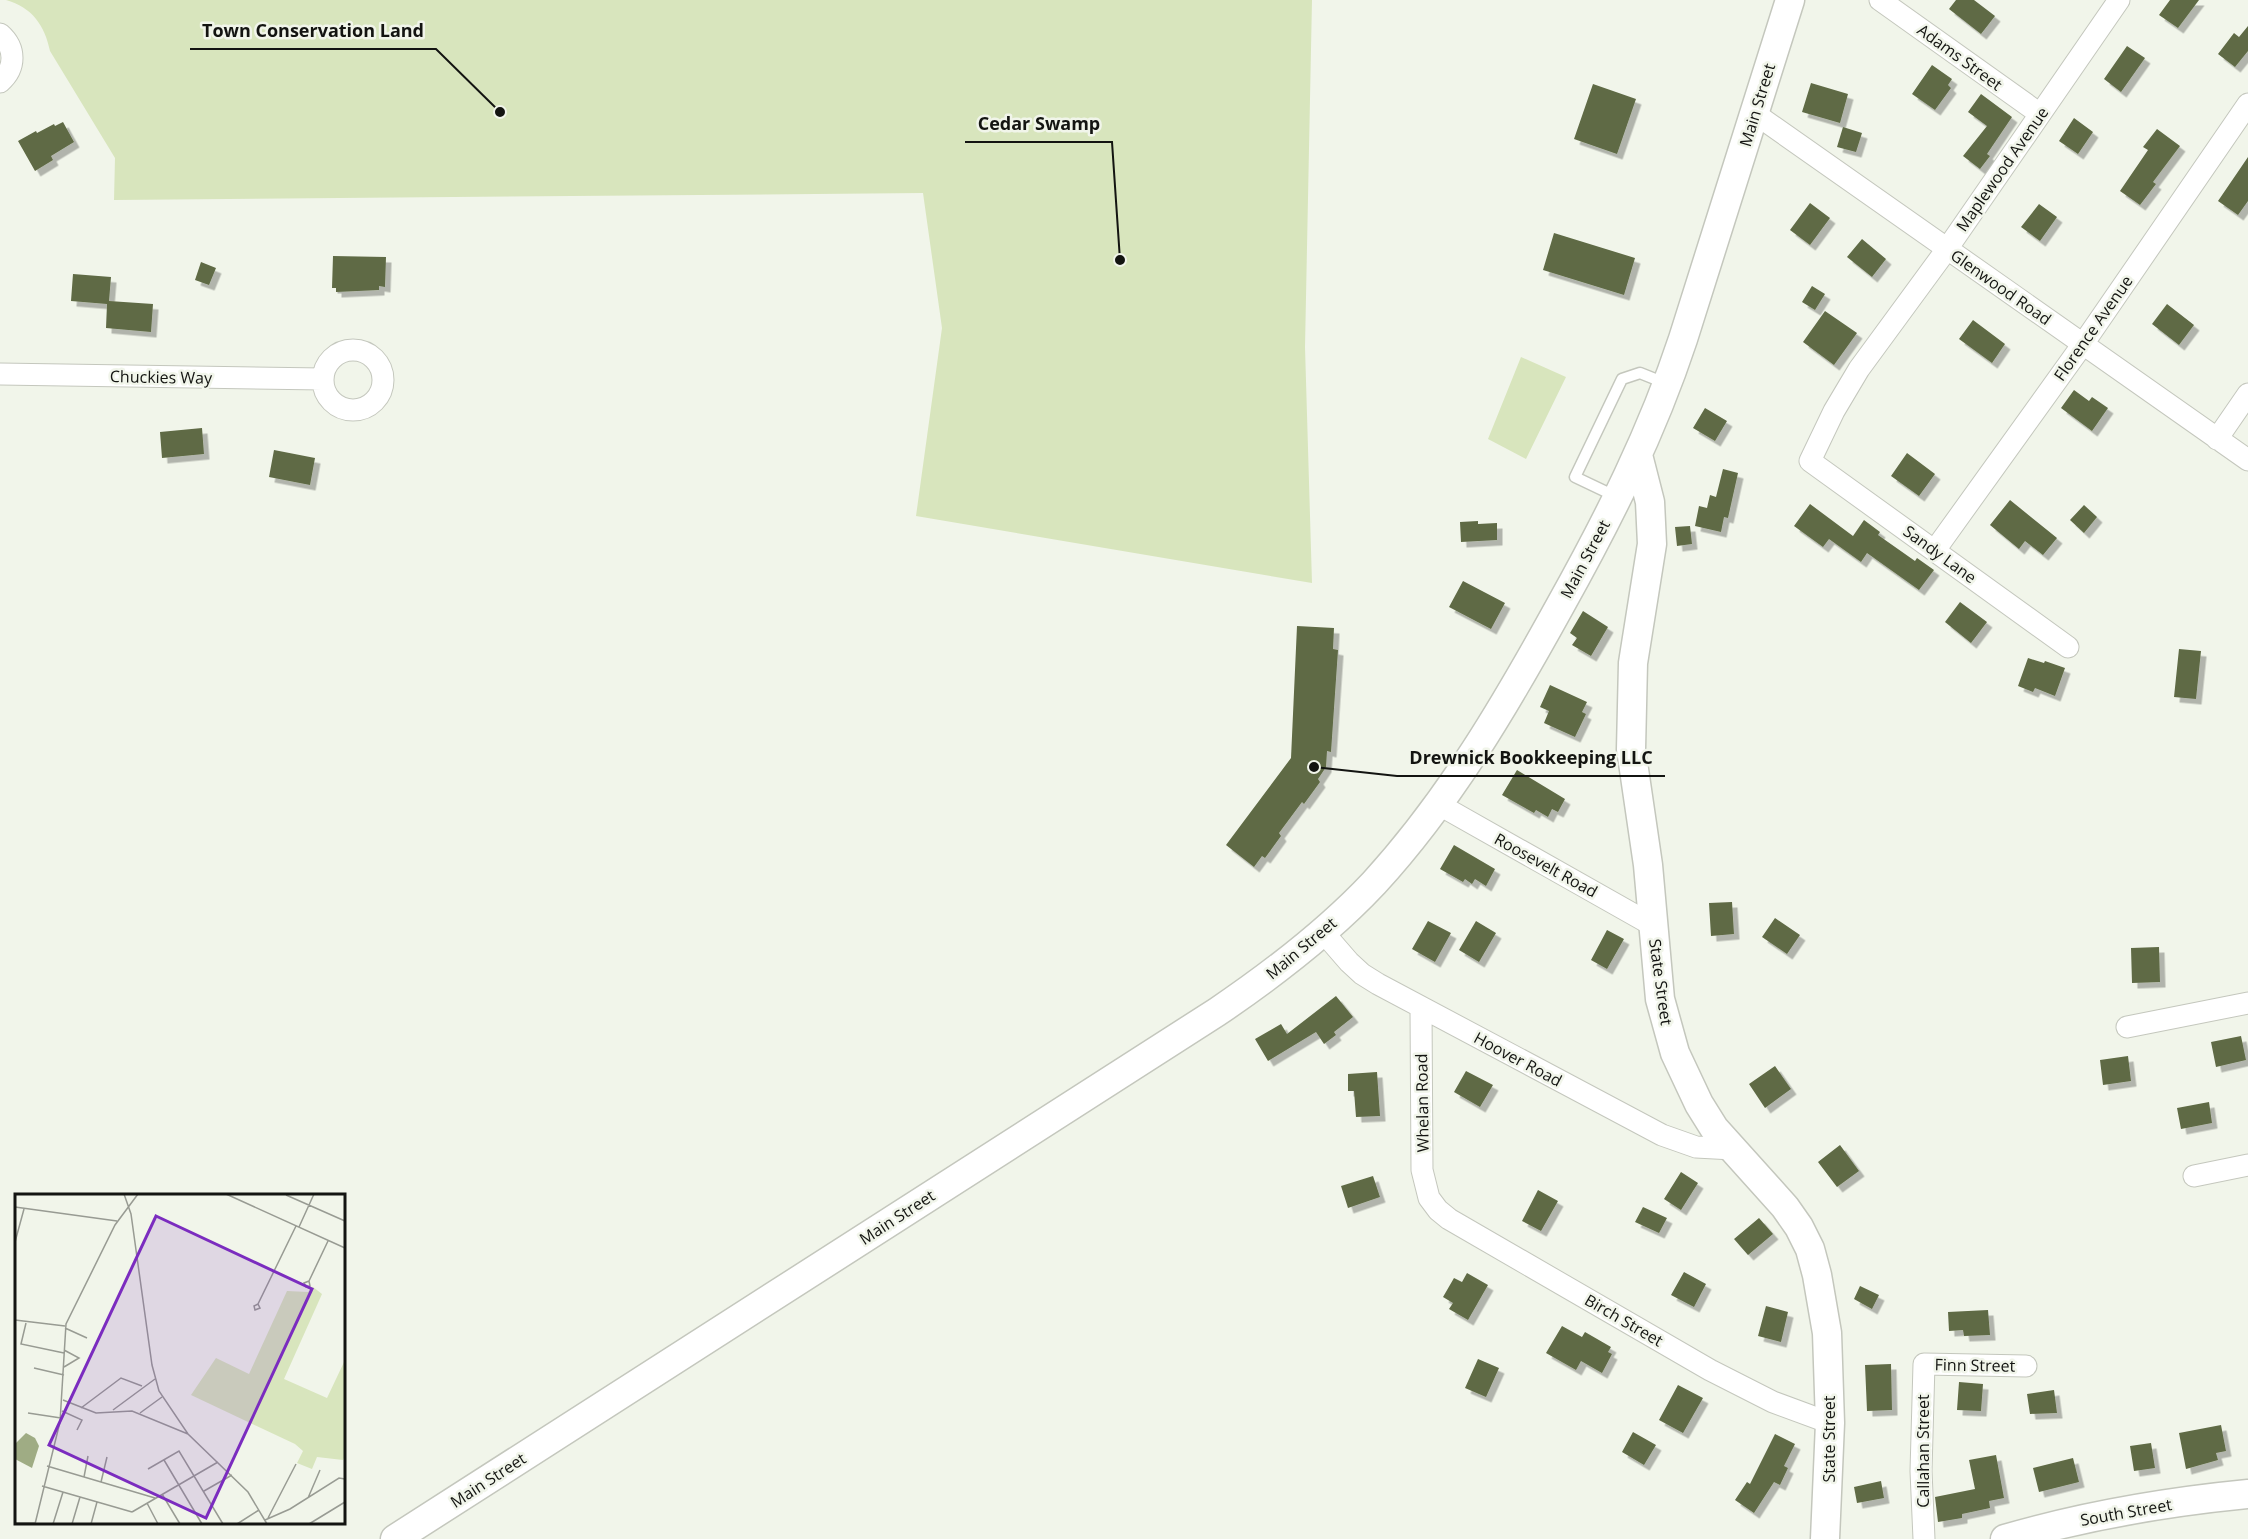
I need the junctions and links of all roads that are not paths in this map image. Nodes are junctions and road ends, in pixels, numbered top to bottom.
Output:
1 (1790, 0) edge
2 (1880, 0) edge
3 (2119, 0) edge
4 (0, 34) edge
5 (0, 82) edge
6 (2248, 104) edge
7 (1754, 113) junction
8 (2040, 114) junction
9 (1947, 249) junction
10 (2083, 344) junction
11 (0, 374) edge
12 (323, 379) dead end
13 (1668, 384) junction
14 (2248, 394) edge
15 (2217, 439) junction
16 (1638, 455) junction
17 (2248, 460) edge
18 (1810, 461) joint
19 (1618, 498) junction
20 (1935, 550) junction
21 (2068, 647) dead end
22 (1438, 804) junction
23 (1654, 926) junction
24 (1323, 932) junction
25 (2248, 1003) edge
26 (1421, 1008) junction
27 (2127, 1027) dead end
28 (1733, 1149) junction
29 (2248, 1165) edge
30 (2194, 1176) dead end
31 (1429, 1198) joint
32 (1924, 1364) joint
33 (2026, 1366) dead end
34 (1830, 1423) junction
35 (2248, 1494) edge
36 (395, 1539) edge
37 (1825, 1539) edge
38 (1924, 1539) edge
39 (2005, 1539) edge

1 - 7 main road, Main Street
2 - 8 street, Adams Street
3 - 8 street, Maplewood Avenue
4 - 5 street
6 - 10 street, Florence Avenue
7 - 9 street, Glenwood Road
7 - 13 main road, Main Street
8 - 9 street, Maplewood Avenue
9 - 10 street, Glenwood Road
9 - 18 street, Maplewood Avenue
10 - 15 street, Glenwood Road
10 - 20 street, Florence Avenue
11 - 12 street, Chuckies Way
13 - 16 main road, Main Street
13 - 19 lane
14 - 15 street
15 - 17 street, Glenwood Road
16 - 19 main road, Main Street
16 - 23 main road, State Street
18 - 20 street, Sandy Lane
19 - 22 main road, Main Street
20 - 21 street, Sandy Lane
22 - 23 street, Roosevelt Road
22 - 24 main road, Main Street
23 - 28 main road, State Street
24 - 26 street, Hoover Road
24 - 36 main road, Main Street
25 - 27 street
26 - 28 street, Hoover Road
26 - 31 street, Whelan Road
28 - 34 main road, State Street
29 - 30 street
31 - 34 street, Birch Street
32 - 33 street, Finn Street
32 - 38 street, Callahan Street
34 - 37 main road, State Street
35 - 39 main road, South Street

